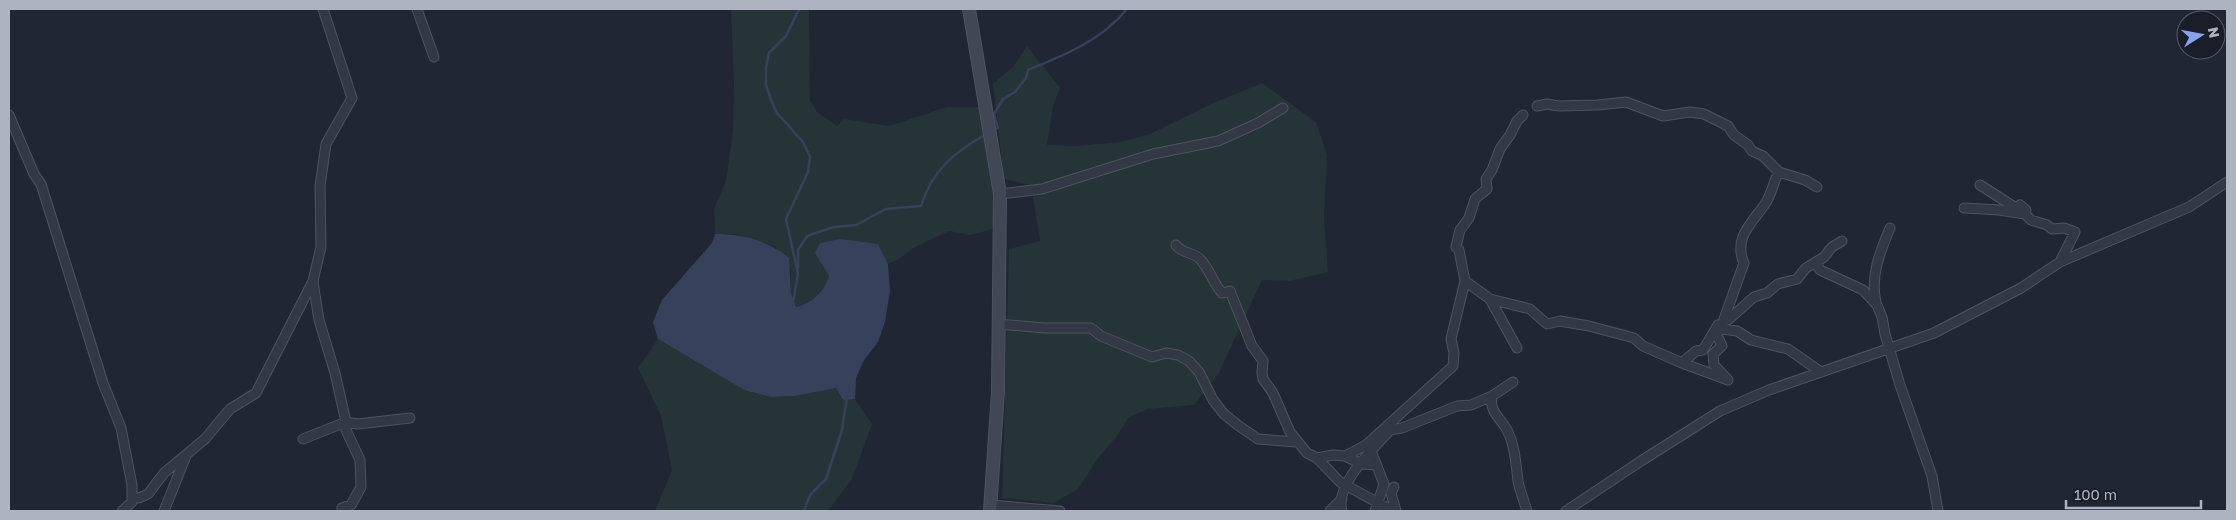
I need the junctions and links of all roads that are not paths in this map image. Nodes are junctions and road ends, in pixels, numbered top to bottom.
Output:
1 (323, 9) edge
2 (418, 9) edge
3 (969, 9) edge
4 (434, 57) dead end
5 (1537, 106) dead end
6 (1283, 108) dead end
7 (9, 115) edge
8 (1523, 115) dead end
9 (1779, 172) junction
10 (2227, 182) edge
11 (1980, 185) dead end
12 (1817, 187) dead end
13 (1000, 194) junction
14 (1964, 208) dead end
15 (2025, 214) junction
16 (1890, 228) dead end
17 (1842, 241) dead end
18 (1176, 245) dead end
19 (1816, 262) junction
20 (2060, 262) junction
21 (313, 281) junction
22 (1465, 281) junction
23 (1490, 299) junction
24 (1877, 305) junction
25 (1721, 322) junction
26 (998, 324) junction
27 (1517, 348) dead end
28 (1889, 349) junction
29 (1682, 363) junction
30 (1821, 372) junction
31 (1513, 382) dead end
32 (1492, 396) junction
33 (410, 418) dead end
34 (346, 422) junction
35 (303, 439) dead end
36 (1296, 442) junction
37 (1371, 451) junction
38 (187, 455) junction
39 (1345, 456) junction
40 (1317, 458) junction
41 (1361, 464) junction
42 (1376, 465) junction
43 (1344, 483) junction
44 (1394, 487) dead end
45 (139, 498) dead end
46 (1342, 499) junction
47 (1376, 507) edge
48 (991, 508) edge
49 (122, 511) edge
50 (164, 511) edge
51 (342, 511) edge
52 (1060, 511) edge
53 (1330, 511) edge
54 (1342, 511) edge
55 (1395, 511) edge
56 (1528, 511) edge
57 (1566, 511) edge
58 (1938, 511) edge

1 - 21 street
2 - 4 street
3 - 13 main road
5 - 9 street
6 - 13 street
7 - 49 street
8 - 22 street
9 - 12 street
9 - 25 street
10 - 20 street
11 - 15 street
13 - 26 main road
14 - 15 street
15 - 20 street
16 - 24 street
17 - 19 street
18 - 36 street
19 - 24 street
19 - 25 street
20 - 28 street
21 - 34 street
21 - 38 street
22 - 23 street
22 - 39 street
23 - 27 street
23 - 29 street
24 - 28 street
25 - 29 street
25 - 29 street
25 - 30 street
26 - 36 street
26 - 48 main road
28 - 30 street
28 - 58 street
30 - 57 street
31 - 32 street
32 - 37 street
32 - 56 street
33 - 34 street
34 - 35 street
34 - 51 street
36 - 40 street
37 - 41 street
37 - 42 street
38 - 45 street
38 - 50 street
39 - 40 street
39 - 41 street
40 - 43 street
41 - 42 street
41 - 43 street
42 - 47 street
43 - 46 street
43 - 47 street
44 - 55 street
46 - 53 street
46 - 54 street
47 - 55 street
48 - 52 street

